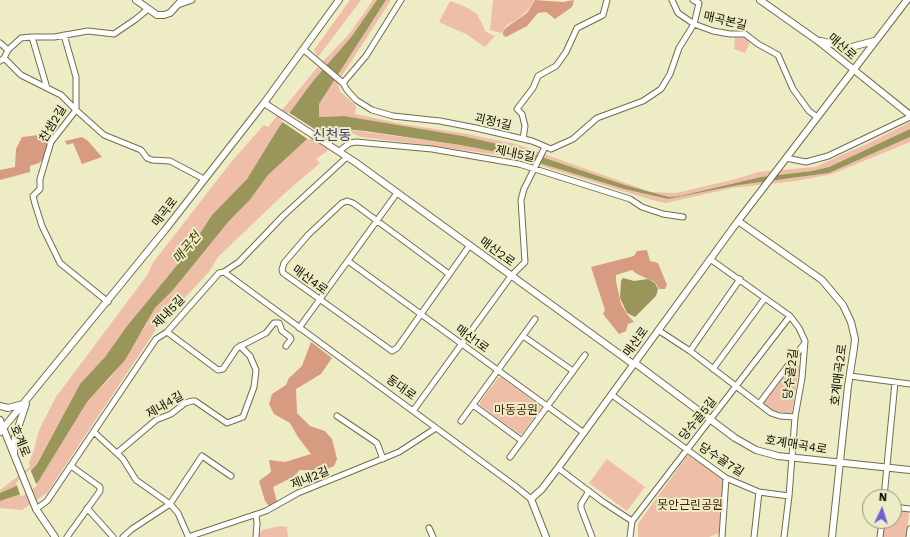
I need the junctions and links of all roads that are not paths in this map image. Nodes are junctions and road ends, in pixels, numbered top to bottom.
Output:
1 (136, 0) edge
2 (192, 0) edge
3 (339, 0) edge
4 (401, 0) edge
5 (607, 0) edge
6 (672, 0) edge
7 (693, 0) edge
8 (760, 0) edge
9 (907, 0) edge
10 (180, 2) edge
11 (148, 9) junction
12 (694, 24) junction
13 (64, 35) junction
14 (32, 36) junction
15 (818, 41) junction
16 (874, 41) junction
17 (0, 43) edge
18 (303, 49) junction
19 (8, 50) junction
20 (2, 60) edge
21 (852, 70) junction
22 (343, 83) junction
23 (47, 88) junction
24 (264, 104) junction
25 (76, 110) junction
26 (910, 116) edge
27 (817, 117) junction
28 (523, 139) junction
29 (544, 149) junction
30 (337, 150) junction
31 (347, 157) junction
32 (786, 158) junction
33 (535, 167) junction
34 (204, 179) junction
35 (397, 192) junction
36 (683, 217) dead end
37 (377, 221) junction
38 (738, 221) junction
39 (470, 245) junction
40 (710, 259) junction
41 (348, 261) junction
42 (224, 272) junction
43 (449, 274) junction
44 (511, 276) junction
45 (740, 279) junction
46 (765, 298) junction
47 (319, 300) junction
48 (108, 302) junction
49 (421, 314) junction
50 (790, 316) junction
51 (535, 320) dead end
52 (299, 328) junction
53 (658, 330) junction
54 (166, 332) junction
55 (523, 336) junction
56 (462, 344) junction
57 (805, 344) junction
58 (240, 346) junction
59 (286, 346) dead end
60 (690, 351) junction
61 (585, 355) dead end
62 (804, 356) junction
63 (795, 357) junction
64 (791, 363) junction
65 (634, 364) junction
66 (803, 366) junction
67 (712, 369) junction
68 (498, 370) junction
69 (573, 371) junction
70 (850, 376) junction
71 (895, 382) junction
72 (910, 384) edge
73 (736, 387) junction
74 (612, 395) junction
75 (26, 401) junction
76 (759, 404) junction
77 (473, 405) junction
78 (0, 406) edge
79 (547, 406) junction
80 (413, 411) junction
81 (337, 416) dead end
82 (795, 417) junction
83 (712, 418) junction
84 (0, 420) edge
85 (461, 421) dead end
86 (436, 428) junction
87 (2, 430) edge
88 (94, 432) junction
89 (584, 433) junction
90 (522, 441) junction
91 (687, 450) junction
92 (117, 452) junction
93 (14, 454) junction
94 (510, 456) dead end
95 (791, 457) junction
96 (383, 459) junction
97 (839, 462) junction
98 (71, 466) junction
99 (558, 468) junction
100 (886, 468) junction
101 (910, 470) edge
102 (231, 476) dead end
103 (726, 478) junction
104 (885, 489) edge
105 (589, 491) junction
106 (759, 492) junction
107 (789, 496) junction
108 (531, 499) junction
109 (170, 504) junction
110 (87, 508) junction
111 (36, 509) junction
112 (256, 515) junction
113 (632, 521) junction
114 (429, 528) dead end
115 (910, 529) edge
116 (109, 536) edge
117 (188, 536) edge
118 (55, 537) edge
119 (67, 537) edge
120 (123, 537) edge
121 (256, 537) edge
122 (433, 537) edge
123 (546, 537) edge
124 (592, 537) edge
125 (629, 537) edge
126 (722, 537) edge
127 (754, 537) edge
128 (784, 537) edge
129 (832, 537) edge
130 (909, 537) edge

1 - 11 street
2 - 10 street
3 - 18 street, 매곡로
4 - 22 street
5 - 28 street
6 - 12 street, 매곡본길
7 - 12 street, 괴정1길
8 - 15 street, 매산로
9 - 16 street
10 - 11 street
11 - 13 street
12 - 27 street, 매곡본길
12 - 29 street, 괴정1길
13 - 14 street
13 - 25 street
14 - 19 street
14 - 23 street
15 - 16 street
15 - 21 street, 매산로
16 - 21 street
17 - 19 street
18 - 22 street, 괴정1길
18 - 24 street, 매곡로
19 - 20 street
20 - 23 street, 찬샘2길
21 - 26 street
21 - 27 street, 매산로
22 - 28 street, 괴정1길
23 - 25 street, 찬샘2길
24 - 30 street, 매산2로
24 - 34 street, 매곡로
25 - 34 street
25 - 48 street, 찬샘2길
26 - 32 street
27 - 32 street, 매산로
28 - 29 street, 괴정1길
29 - 33 street
30 - 31 street, 매산2로
30 - 33 street, 제내5길
31 - 35 street, 매산2로
31 - 42 street, 제내5길
32 - 38 street, 매산로
33 - 36 street, 제내5길
33 - 44 street
34 - 48 street, 매곡로
35 - 37 street
35 - 39 street, 매산2로
37 - 41 street
37 - 43 street, 매산4로
37 - 47 street, 매산4로
38 - 40 street, 매산로
38 - 70 street, 호계매곡2로
39 - 43 street, 매산4로
39 - 44 street, 매산2로
40 - 45 street, 당수골2길
40 - 53 street, 매산로
41 - 47 street
41 - 49 street, 매산1로
42 - 52 street, 동대로
42 - 54 street, 제내5길
43 - 49 street, 매산4로
44 - 56 street
44 - 65 street, 매산2로
45 - 46 street, 당수골2길
45 - 60 street
46 - 50 street, 당수골2길
46 - 67 street
47 - 49 street, 매산4로
47 - 52 street
48 - 75 street, 매곡로
49 - 56 street, 매산1로
50 - 57 street, 당수골2길
50 - 73 street, 당수골5길
51 - 55 street
52 - 80 street, 동대로
53 - 60 street
53 - 65 street, 매산로
54 - 58 street
54 - 88 street, 제내5길
55 - 68 street
55 - 69 street
56 - 68 street, 매산1로
56 - 80 street
57 - 62 street, 당수골2길
57 - 63 street
58 - 59 street
58 - 92 street, 제내4길
60 - 67 street
61 - 69 street
62 - 63 street
62 - 66 street, 당수골2길
63 - 64 street
64 - 66 street
64 - 76 street
65 - 74 street, 매산로
65 - 83 street, 호계매곡4로
66 - 82 street, 당수골2길
67 - 73 street
68 - 77 street
68 - 79 street, 매산1로
69 - 79 street
70 - 71 street
70 - 97 street, 호계매곡2로
71 - 72 street
71 - 100 street
73 - 76 street
73 - 83 street, 당수골5길
74 - 89 street, 매산로
74 - 91 street, 당수골7길
75 - 78 street
75 - 87 street, 매곡로
75 - 93 street
76 - 82 street
77 - 85 street
77 - 90 street
79 - 89 street, 매산1로
79 - 90 street
80 - 86 street, 동대로
81 - 96 street
82 - 95 street, 당수골2길
83 - 91 street, 당수골5길
83 - 95 street, 호계매곡4로
84 - 87 street, 호계로
86 - 96 street, 제내2길
86 - 108 street, 동대로
87 - 93 street, 호계로
88 - 92 street
88 - 98 street, 제내5길
89 - 99 street, 매산로
90 - 94 street
91 - 103 street, 당수골7길
91 - 113 street, 당수골5길
92 - 109 street
93 - 111 street, 호계로
95 - 97 street, 호계매곡4로
95 - 107 street, 당수골2길
96 - 112 street, 제내2길
97 - 100 street, 호계매곡4로
97 - 129 street, 호계매곡2로
98 - 110 street
98 - 111 street, 제내5길
99 - 105 street
99 - 108 street, 매산로
100 - 101 street, 호계매곡4로
100 - 104 street
102 - 109 street
103 - 106 street, 당수골7길
103 - 126 street
105 - 113 street
105 - 124 street
106 - 107 street, 당수골7길
106 - 127 street
107 - 128 street, 당수골2길
108 - 123 street
109 - 117 street
109 - 120 street
110 - 116 street
110 - 119 street
111 - 118 street
112 - 117 street, 제내2길
112 - 121 street
113 - 125 street, 당수골5길
114 - 122 street
115 - 130 street

